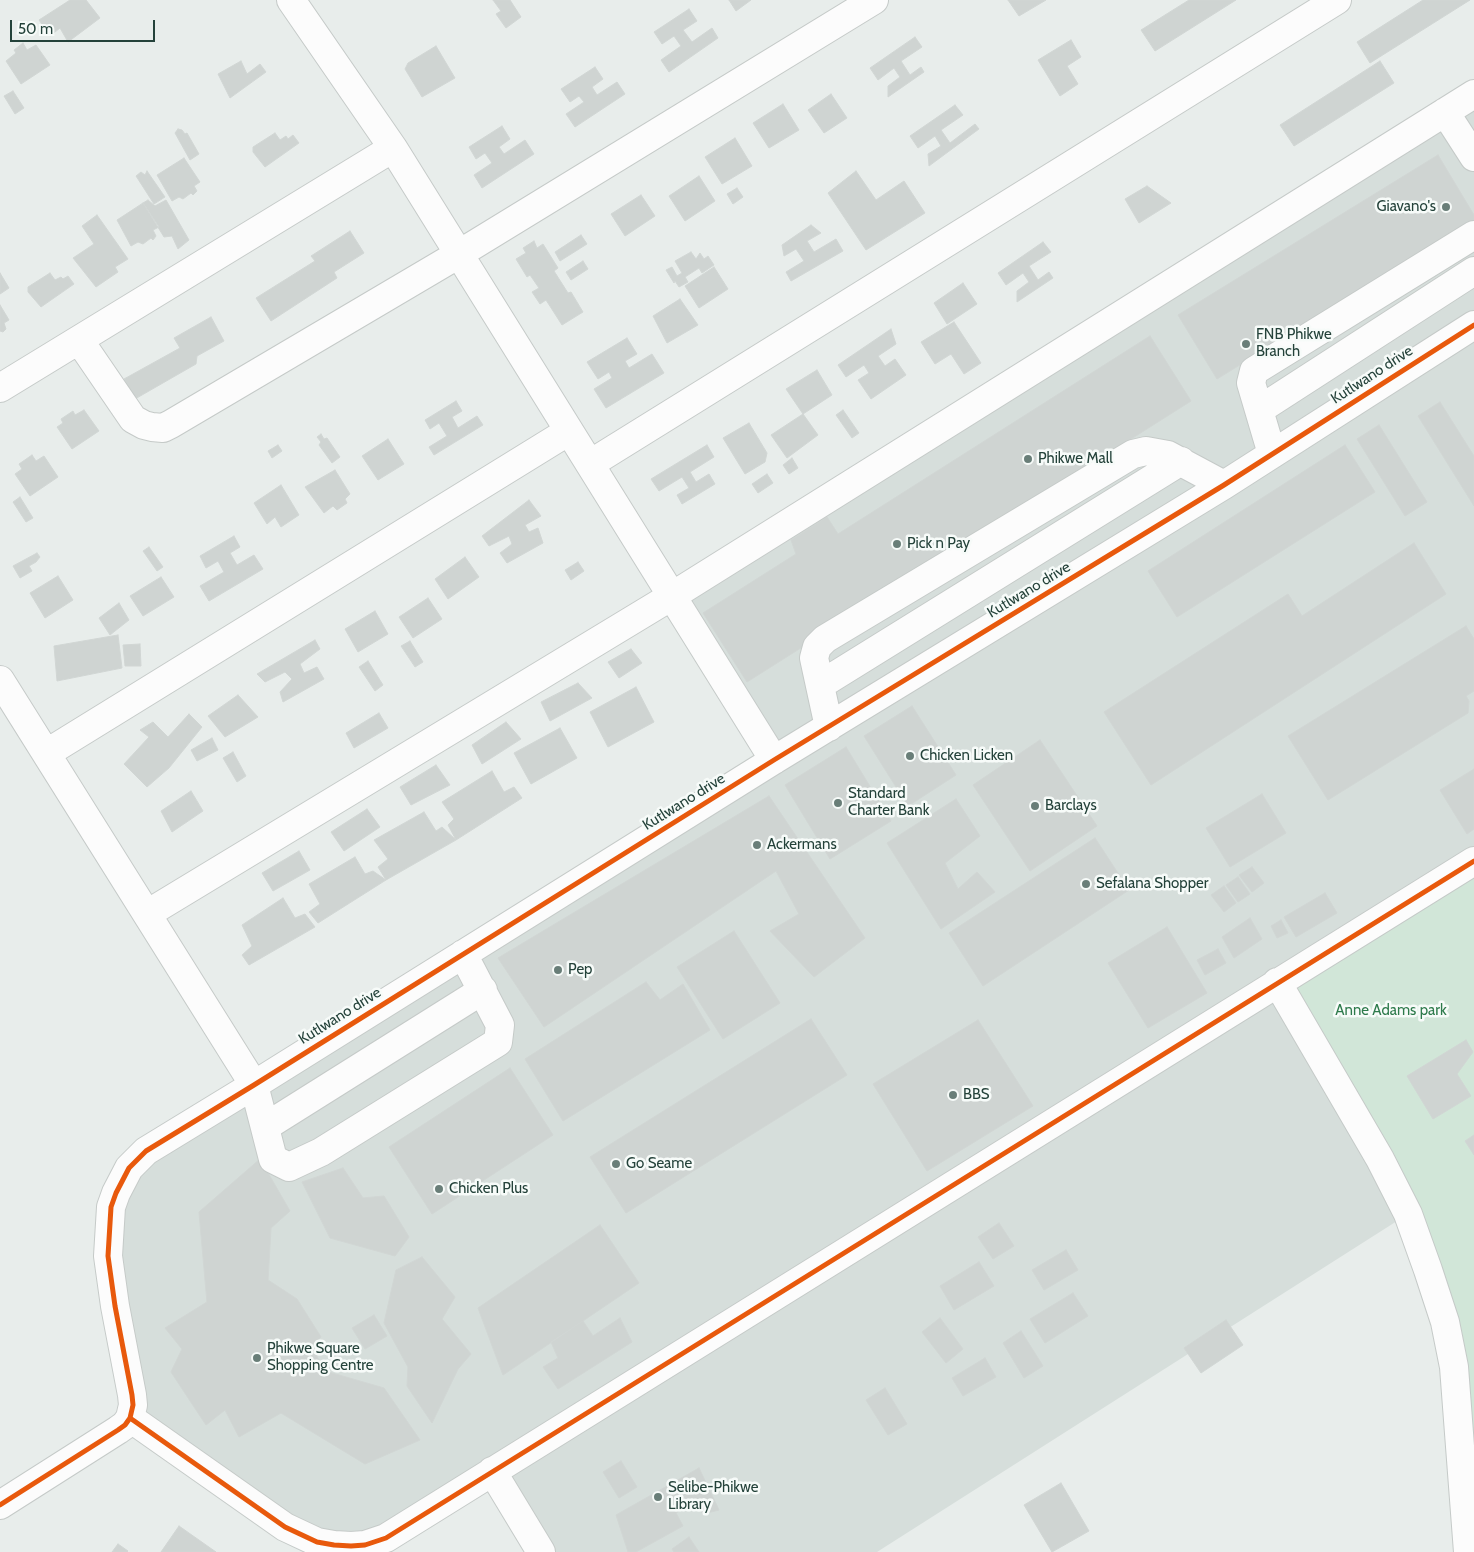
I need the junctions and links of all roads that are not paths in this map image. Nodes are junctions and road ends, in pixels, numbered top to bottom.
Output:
1 (291, 0) edge
2 (874, 0) edge
3 (1337, 0) edge
4 (1474, 94) edge
5 (1445, 112) junction
6 (393, 148) junction
7 (1474, 157) edge
8 (1474, 235) edge
9 (459, 254) junction
10 (1474, 271) edge
11 (1474, 325) edge
12 (79, 340) junction
13 (0, 388) edge
14 (1259, 410) junction
15 (569, 431) junction
16 (1272, 454) junction
17 (1180, 462) junction
18 (590, 464) junction
19 (1224, 485) junction
20 (672, 596) junction
21 (0, 680) edge
22 (820, 685) junction
23 (829, 727) junction
24 (47, 753) junction
25 (774, 760) junction
26 (1474, 861) edge
27 (146, 914) junction
28 (462, 954) junction
29 (1277, 982) junction
30 (483, 990) junction
31 (254, 1085) junction
32 (265, 1127) junction
33 (130, 1418) junction
34 (492, 1471) junction
35 (0, 1505) edge
36 (542, 1552) edge
37 (1468, 1552) edge

1 - 6 street
2 - 9 street
3 - 18 street
4 - 5 street
5 - 7 street
5 - 20 street
6 - 9 street
6 - 12 street
8 - 14 street
9 - 12 street
9 - 15 street
10 - 14 street
11 - 16 street, Kutlwano drive
12 - 13 street
14 - 16 street
15 - 18 street
15 - 24 street
16 - 19 street, Kutlwano drive
17 - 19 street
17 - 22 street
17 - 22 street
18 - 20 street
19 - 23 street, Kutlwano drive
20 - 25 street
20 - 27 street
21 - 24 street
22 - 23 street
23 - 25 street, Kutlwano drive
24 - 27 street
25 - 28 street, Kutlwano drive
26 - 29 street
27 - 31 street
28 - 30 street
28 - 31 street, Kutlwano drive
29 - 34 street
29 - 37 street
30 - 32 street
30 - 32 street
31 - 32 street
31 - 33 street, Kutlwano drive
33 - 34 street
33 - 35 street
34 - 36 street

